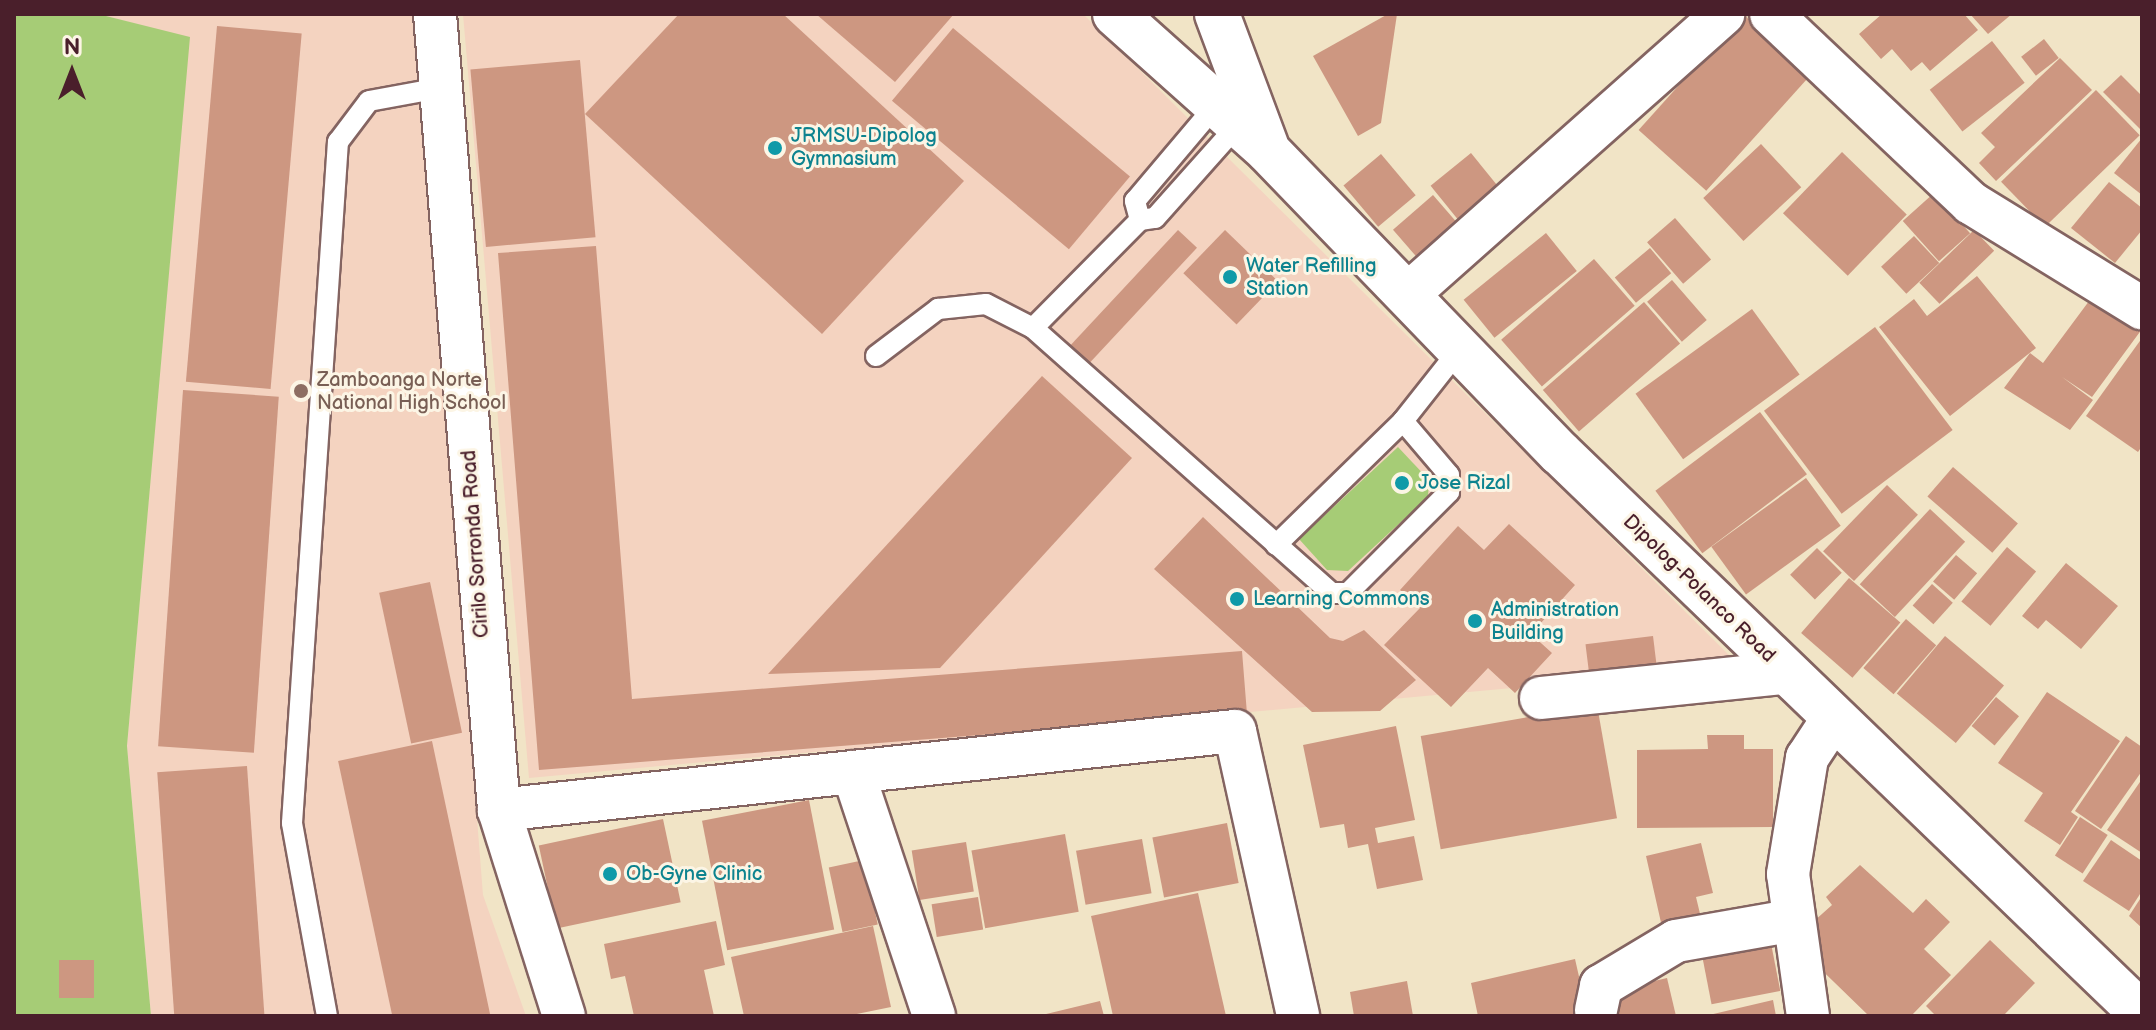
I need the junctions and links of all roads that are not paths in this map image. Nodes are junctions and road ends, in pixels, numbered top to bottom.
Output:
1 (435, 14) edge
2 (1115, 14) edge
3 (1217, 14) edge
4 (1723, 14) edge
5 (1771, 14) edge
6 (440, 88) junction
7 (1241, 127) junction
8 (1140, 220) junction
9 (1407, 295) junction
10 (2142, 308) edge
11 (1033, 328) junction
12 (1459, 350) junction
13 (876, 356) dead end
14 (1403, 421) junction
15 (1276, 545) junction
16 (1785, 673) junction
17 (1541, 698) dead end
18 (1832, 720) junction
19 (853, 772) junction
20 (499, 810) junction
21 (1790, 921) junction
22 (1596, 1010) dead end
23 (2142, 1014) edge
24 (327, 1016) edge
25 (564, 1016) edge
26 (934, 1016) edge
27 (1298, 1016) edge
28 (1808, 1016) edge

1 - 6 street, Cirilo Sorronda Road
2 - 7 highway, Dipolog-Polanco Road
3 - 7 highway
4 - 9 street
5 - 10 street
6 - 20 street, Cirilo Sorronda Road
6 - 24 lane
7 - 8 lane
7 - 8 lane
7 - 9 highway, Dipolog-Polanco Road
8 - 11 lane
9 - 12 highway, Dipolog-Polanco Road
11 - 13 lane
11 - 15 lane
12 - 14 lane
12 - 16 highway, Dipolog-Polanco Road
14 - 15 lane
14 - 15 lane
16 - 17 street
16 - 18 highway, Dipolog-Polanco Road
18 - 21 street
18 - 23 highway, Dipolog-Polanco Road
19 - 20 street
19 - 26 street
19 - 27 street
20 - 25 street, Cirilo Sorronda Road
21 - 22 street
21 - 28 street

